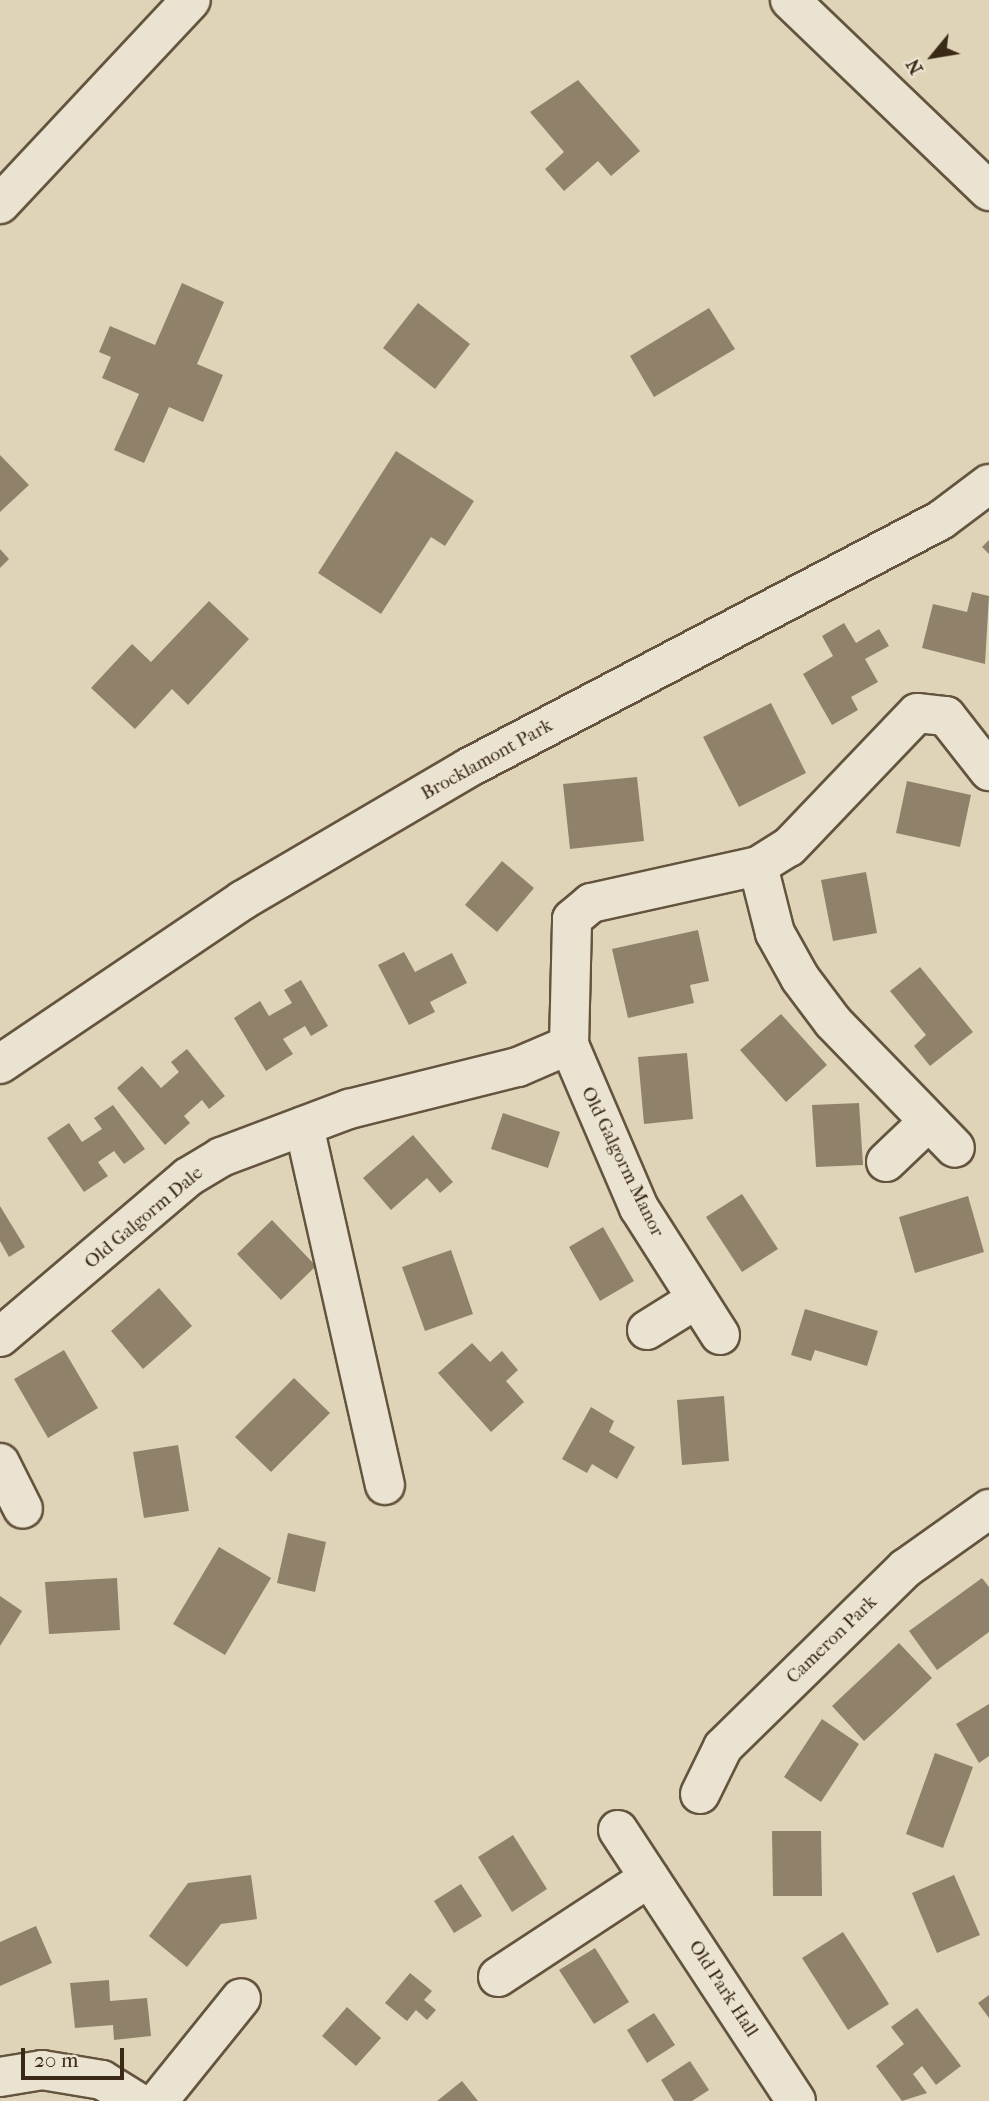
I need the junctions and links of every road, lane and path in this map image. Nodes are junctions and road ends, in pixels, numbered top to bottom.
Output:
1 (191, 0) edge
2 (790, 0) edge
3 (989, 191) edge
4 (0, 204) edge
5 (989, 484) edge
6 (989, 771) edge
7 (758, 866) junction
8 (569, 1045) junction
9 (0, 1064) edge
10 (304, 1126) junction
11 (886, 1162) dead end
12 (695, 1300) junction
13 (647, 1330) dead end
14 (720, 1335) dead end
15 (0, 1337) edge
16 (0, 1464) edge
17 (385, 1485) dead end
18 (23, 1509) dead end
19 (989, 1509) edge
20 (700, 1794) dead end
21 (618, 1830) dead end
22 (649, 1878) junction
23 (498, 1977) dead end
24 (241, 1998) dead end
25 (0, 2077) edge
26 (136, 2101) edge
27 (158, 2101) edge
28 (796, 2101) edge

1 - 4 street
2 - 3 street
5 - 9 street, Brocklamont Park
6 - 7 street, Old Galgorm Manor
7 - 8 street, Old Galgorm Manor
7 - 11 street
8 - 10 street, Old Galgorm Dale
8 - 12 street, Old Galgorm Manor
10 - 15 street, Old Galgorm Dale
10 - 17 street
12 - 13 street
12 - 14 street, Old Galgorm Manor
16 - 18 street
19 - 20 street, Cameron Park
21 - 22 street, Old Park Hall
22 - 23 street
22 - 28 street, Old Park Hall
24 - 27 street
25 - 26 street

